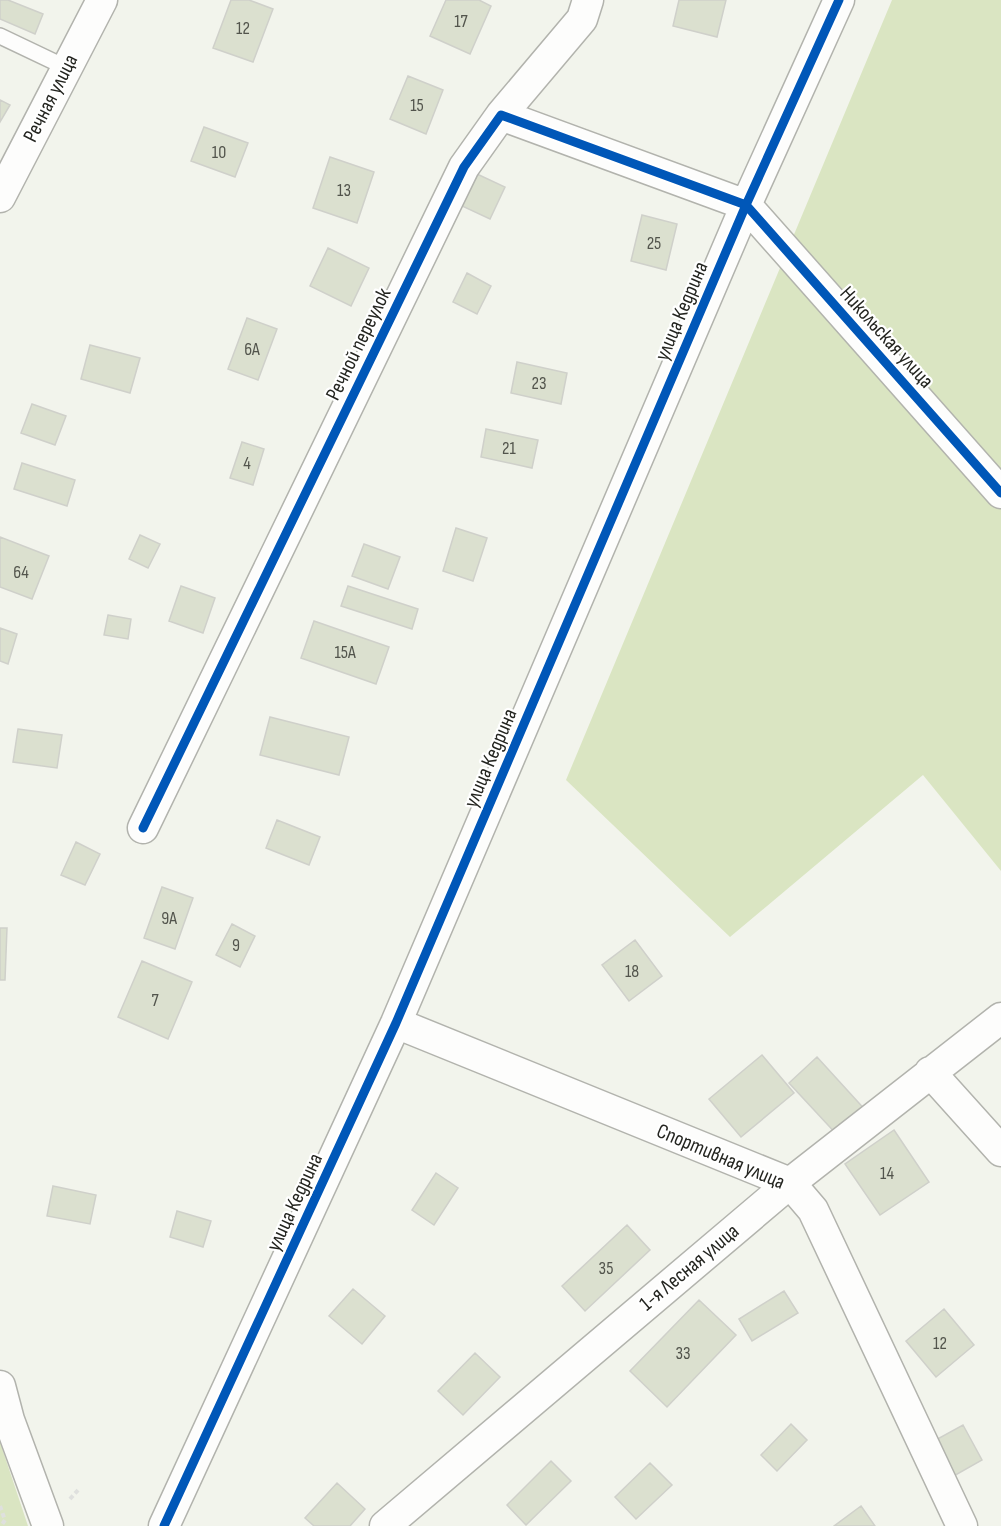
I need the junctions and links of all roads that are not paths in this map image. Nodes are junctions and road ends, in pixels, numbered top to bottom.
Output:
1 (102, 0) edge
2 (588, 0) edge
3 (838, 0) edge
4 (0, 36) edge
5 (66, 67) junction
6 (501, 115) junction
7 (0, 197) edge
8 (746, 205) junction
9 (1001, 493) edge
10 (143, 828) dead end
11 (1001, 1018) edge
12 (396, 1023) junction
13 (930, 1072) junction
14 (1001, 1151) edge
15 (790, 1183) junction
16 (0, 1386) edge
17 (954, 1522) edge
18 (48, 1526) edge
19 (164, 1526) edge
20 (385, 1526) edge

1 - 5 street, Речная улица
2 - 6 street, Речной переулок
3 - 8 street, улица Кедрина
4 - 5 lane
5 - 7 street, Речная улица
6 - 8 street
6 - 10 street, Речной переулок
8 - 9 street, Никольская улица
8 - 12 street, улица Кедрина
11 - 13 street, 1-я Лесная улица
12 - 15 street, Спортивная улица
12 - 19 street, улица Кедрина
13 - 14 street
13 - 15 street, 1-я Лесная улица
15 - 17 street, Спортивная улица
15 - 20 street, 1-я Лесная улица
16 - 18 street

